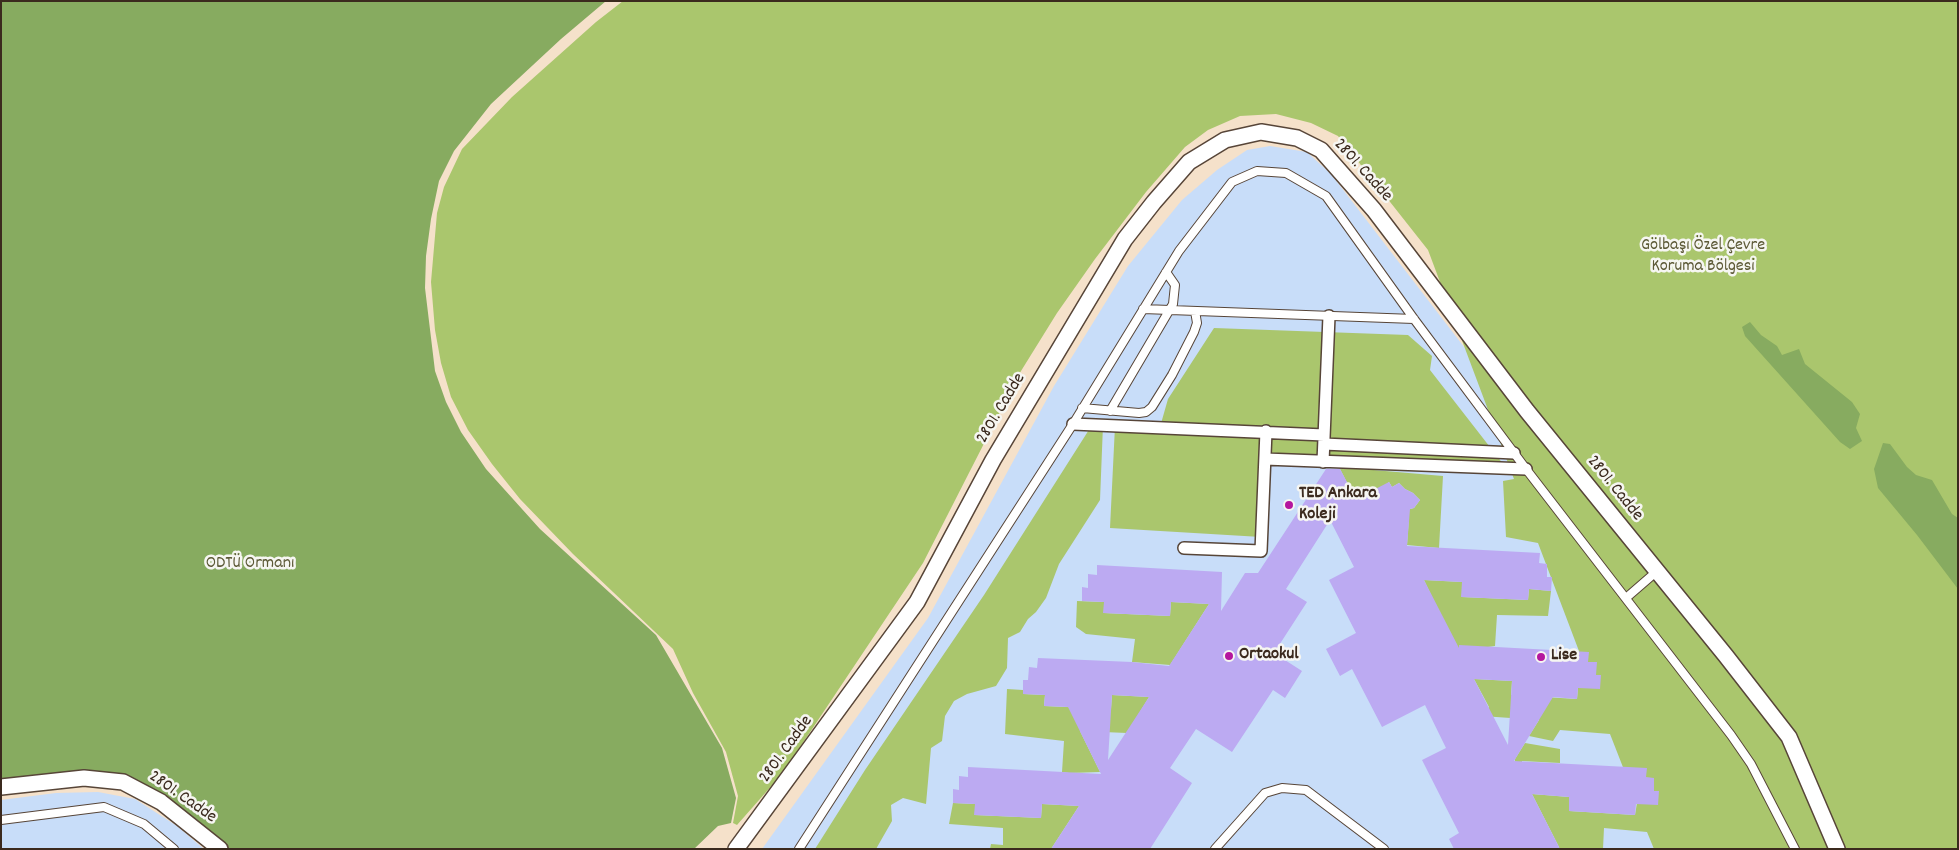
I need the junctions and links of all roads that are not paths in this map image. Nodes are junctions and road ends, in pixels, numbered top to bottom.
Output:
1 (1166, 272) junction
2 (1143, 309) junction
3 (1169, 310) junction
4 (1195, 311) junction
5 (1329, 316) junction
6 (1414, 319) junction
7 (1082, 408) junction
8 (1110, 410) junction
9 (1073, 424) junction
10 (1266, 431) junction
11 (1324, 439) junction
12 (1514, 453) junction
13 (1265, 459) junction
14 (1323, 462) junction
15 (1526, 469) junction
16 (1184, 548) dead end
17 (1656, 572) junction
18 (1626, 598) junction
19 (1, 787) edge
20 (1, 820) edge
21 (174, 849) edge
22 (220, 849) edge
23 (736, 849) edge
24 (799, 849) edge
25 (1215, 849) edge
26 (1384, 849) edge
27 (1795, 849) edge
28 (1837, 849) edge

1 - 2 lane
1 - 3 lane
1 - 6 lane
2 - 3 lane
2 - 7 lane
3 - 4 lane
3 - 8 lane
4 - 5 lane
4 - 8 lane
5 - 6 lane
5 - 11 street
6 - 12 lane
7 - 8 lane
7 - 9 lane
9 - 10 street
9 - 24 lane
10 - 11 street
10 - 13 street
11 - 12 street
11 - 14 street
12 - 15 lane
13 - 14 street
13 - 16 street
14 - 15 street
15 - 18 lane
17 - 18 lane
17 - 23 street, 2801. Cadde
17 - 28 street, 2801. Cadde
18 - 27 lane
19 - 22 street, 2801. Cadde
20 - 21 lane
25 - 26 lane

